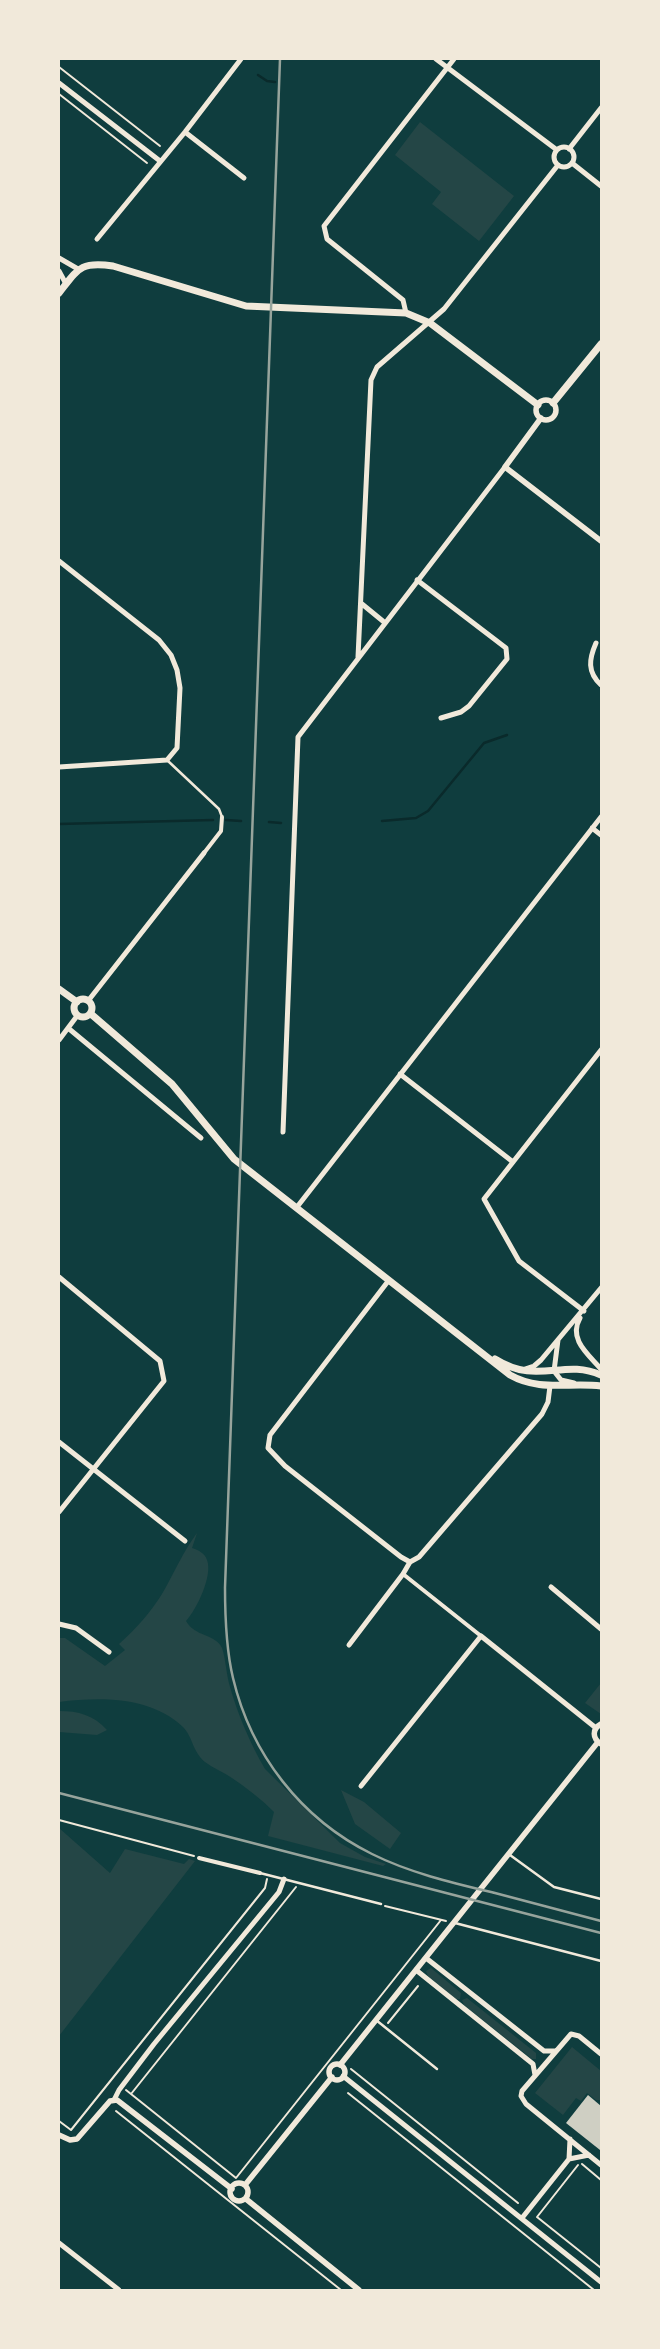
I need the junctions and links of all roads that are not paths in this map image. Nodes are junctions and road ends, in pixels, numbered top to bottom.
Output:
1 (241, 59) edge
2 (436, 59) edge
3 (454, 59) edge
4 (448, 68) junction
5 (59, 82) edge
6 (601, 108) edge
7 (185, 132) junction
8 (569, 149) junction
9 (557, 150) junction
10 (160, 161) junction
11 (572, 163) junction
12 (558, 165) junction
13 (244, 178) dead end
14 (601, 186) edge
15 (97, 239) dead end
16 (59, 258) edge
17 (78, 269) junction
18 (59, 271) edge
19 (66, 284) junction
20 (59, 293) edge
21 (406, 313) junction
22 (430, 323) junction
23 (601, 344) edge
24 (553, 404) junction
25 (538, 405) junction
26 (541, 418) junction
27 (505, 467) junction
28 (601, 541) edge
29 (59, 561) edge
30 (417, 580) junction
31 (362, 604) junction
32 (384, 622) junction
33 (596, 643) dead end
34 (358, 657) junction
35 (601, 685) edge
36 (441, 718) dead end
37 (167, 760) junction
38 (59, 762) edge
39 (59, 767) edge
40 (222, 817) joint
41 (601, 817) edge
42 (592, 828) junction
43 (601, 835) edge
44 (204, 852) joint
45 (59, 989) edge
46 (88, 1001) junction
47 (77, 1002) junction
48 (91, 1014) junction
49 (78, 1016) junction
50 (68, 1028) junction
51 (59, 1040) edge
52 (601, 1050) edge
53 (400, 1074) junction
54 (283, 1132) dead end
55 (201, 1138) dead end
56 (513, 1162) junction
57 (297, 1207) junction
58 (59, 1277) edge
59 (389, 1280) junction
60 (601, 1288) edge
61 (584, 1311) junction
62 (461, 1337) junction
63 (559, 1338) junction
64 (512, 1369) junction
65 (601, 1369) edge
66 (554, 1371) junction
67 (601, 1375) edge
68 (590, 1385) junction
69 (550, 1386) junction
70 (601, 1386) edge
71 (59, 1442) edge
72 (92, 1468) junction
73 (59, 1512) edge
74 (185, 1541) dead end
75 (410, 1562) junction
76 (404, 1574) junction
77 (551, 1587) dead end
78 (59, 1624) edge
79 (601, 1629) edge
80 (481, 1636) junction
81 (349, 1645) dead end
82 (109, 1652) dead end
83 (599, 1726) edge
84 (600, 1743) edge
85 (361, 1786) dead end
86 (508, 1854) junction
87 (199, 1858) road end
88 (260, 1874) joint
89 (284, 1879) junction
90 (601, 1899) edge
91 (381, 1904) road end
92 (453, 1923) junction
93 (426, 1958) junction
94 (601, 1961) edge
95 (416, 1970) junction
96 (376, 2020) junction
97 (556, 2050) junction
98 (601, 2054) edge
99 (340, 2065) junction
100 (437, 2069) dead end
101 (343, 2076) junction
102 (535, 2076) junction
103 (332, 2077) junction
104 (114, 2100) junction
105 (59, 2136) edge
106 (570, 2139) junction
107 (589, 2155) junction
108 (569, 2159) junction
109 (601, 2165) edge
110 (245, 2185) junction
111 (232, 2189) junction
112 (246, 2198) junction
113 (522, 2218) junction
114 (59, 2243) edge
115 (601, 2282) edge
116 (119, 2290) edge
117 (359, 2290) edge

1 - 7 street
2 - 4 street
3 - 4 street
4 - 9 street
4 - 21 street
5 - 10 street
6 - 8 street
7 - 10 street
7 - 13 street
8 - 9 street
8 - 11 street
9 - 12 street
10 - 15 street
11 - 12 street
11 - 14 street
12 - 22 street
16 - 17 street
17 - 19 main road
17 - 21 main road
18 - 19 street
19 - 20 main road
21 - 22 main road
22 - 25 main road
22 - 31 street
23 - 24 main road
24 - 25 street
24 - 26 street
25 - 26 street
26 - 27 street
27 - 28 street
27 - 30 street
29 - 37 street
30 - 32 street
30 - 36 street
31 - 32 street
31 - 34 street
32 - 34 street
33 - 35 street
34 - 54 street
37 - 39 street
37 - 40 lane
38 - 39 street
40 - 44 street
41 - 42 street
42 - 43 street
42 - 53 street
44 - 46 street
45 - 47 main road
46 - 47 main road
46 - 48 main road
47 - 49 main road
48 - 49 main road
48 - 57 main road
49 - 50 street
50 - 51 street
50 - 55 street
52 - 56 street
53 - 56 street
53 - 57 street
56 - 61 street
57 - 59 main road
58 - 72 street
59 - 62 main road
59 - 75 street
60 - 61 street
61 - 63 street
61 - 65 street
62 - 64 main road
62 - 69 main road
63 - 64 street
63 - 66 street
64 - 66 main road
66 - 67 main road
66 - 68 street
68 - 69 main road
68 - 70 main road
69 - 75 street
71 - 72 street
72 - 73 street
72 - 74 street
75 - 76 street
76 - 80 street
76 - 81 street
77 - 79 street
78 - 82 street
80 - 83 street
80 - 85 street
83 - 84 street
84 - 86 street
86 - 90 lane
86 - 92 street
87 - 88 street
88 - 89 lane
89 - 91 lane
89 - 104 street
92 - 93 street
92 - 94 lane
93 - 95 street
93 - 97 street
95 - 96 street
95 - 102 street
96 - 99 street
96 - 100 lane
97 - 98 street
97 - 102 street
99 - 101 street
99 - 103 street
101 - 103 street
101 - 113 street
102 - 106 street
103 - 110 street
104 - 105 street
104 - 111 street
106 - 107 street
106 - 108 street
107 - 108 street
107 - 109 street
108 - 113 street
110 - 111 street
110 - 112 street
111 - 112 street
112 - 117 street
113 - 115 street
114 - 116 street

